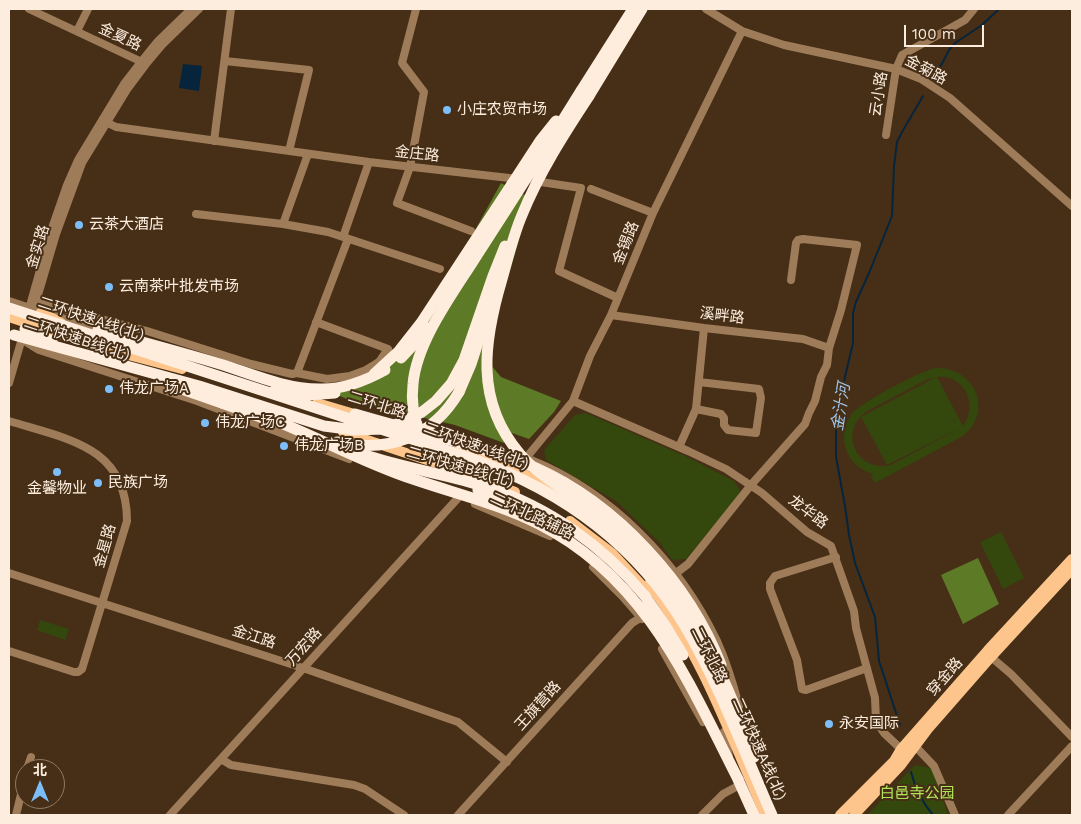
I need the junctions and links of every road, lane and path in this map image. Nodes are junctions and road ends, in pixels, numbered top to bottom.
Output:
1 (28, 9) edge
2 (88, 9) edge
3 (191, 9) edge
4 (199, 9) edge
5 (231, 9) edge
6 (416, 9) edge
7 (632, 9) edge
8 (642, 9) edge
9 (706, 9) edge
10 (974, 9) edge
11 (742, 31) junction
12 (77, 32) junction
13 (225, 61) junction
14 (144, 63) junction
15 (896, 69) junction
16 (585, 93) junction
17 (105, 122) junction
18 (886, 135) dead end
19 (214, 141) junction
20 (289, 151) junction
21 (308, 154) junction
22 (369, 162) junction
23 (547, 164) junction
24 (410, 167) junction
25 (591, 190) dead end
26 (1072, 206) edge
27 (653, 213) junction
28 (196, 214) dead end
29 (283, 224) junction
30 (471, 231) dead end
31 (516, 232) junction
32 (346, 238) junction
33 (45, 250) junction
34 (440, 269) dead end
35 (791, 280) dead end
36 (618, 298) junction
37 (449, 300) junction
38 (10, 305) edge
39 (35, 308) junction
40 (611, 315) junction
41 (9, 317) edge
42 (316, 322) junction
43 (9, 324) edge
44 (704, 328) junction
45 (19, 334) edge
46 (829, 348) junction
47 (94, 351) junction
48 (297, 373) junction
49 (699, 382) junction
50 (9, 383) edge
51 (244, 385) junction
52 (573, 401) junction
53 (696, 409) junction
54 (355, 414) junction
55 (9, 421) edge
56 (295, 428) junction
57 (679, 447) junction
58 (526, 458) junction
59 (751, 485) junction
60 (458, 498) junction
61 (548, 529) junction
62 (836, 556) junction
63 (1072, 558) edge
64 (1072, 569) edge
65 (9, 573) edge
66 (675, 574) junction
67 (103, 603) junction
68 (640, 618) junction
69 (9, 652) edge
70 (991, 657) junction
71 (303, 668) junction
72 (867, 668) junction
73 (740, 720) junction
74 (726, 731) junction
75 (1072, 737) edge
76 (915, 746) junction
77 (1072, 746) edge
78 (901, 749) junction
79 (221, 759) junction
80 (507, 762) junction
81 (761, 777) junction
82 (738, 784) junction
83 (170, 815) edge
84 (404, 815) edge
85 (458, 815) edge
86 (702, 815) edge
87 (748, 815) edge
88 (754, 815) edge
89 (761, 815) edge
90 (765, 815) edge
91 (772, 815) edge
92 (778, 815) edge
93 (840, 815) edge
94 (854, 815) edge
95 (955, 815) edge
96 (1008, 815) edge

1 - 12 street, 金夏路
2 - 12 street
3 - 14 street, 金实路
4 - 14 street, 金实路
5 - 13 street
6 - 24 street
7 - 16 highway
8 - 16 highway
9 - 11 street, 金菊路
10 - 15 street, 云小路
11 - 15 street, 金菊路
11 - 27 street, 金锡路
12 - 14 street, 金夏路
13 - 19 street
13 - 20 street
14 - 17 street, 金实路
15 - 18 street, 云小路
15 - 26 street, 金菊路
16 - 23 highway, bridge
16 - 37 highway, bridge
16 - 51 highway, bridge
17 - 19 street, 金庄路
17 - 33 street, 金实路
17 - 39 street, 金实路
19 - 20 street, 金庄路
20 - 21 street, 金庄路
21 - 22 street, 金庄路
21 - 29 street
22 - 24 street, 金庄路
22 - 32 street
23 - 31 highway, bridge
23 - 45 highway, bridge
24 - 30 street
24 - 36 street, 金庄路
25 - 27 street
27 - 36 street, 金锡路
28 - 29 street
29 - 32 street
31 - 56 highway, bridge
31 - 73 highway, bridge
32 - 34 street
32 - 42 street
33 - 38 street
33 - 39 street, 金实路
35 - 46 street
36 - 40 street, 金锡路
37 - 38 highway, bridge
37 - 61 highway, bridge
38 - 39 street
38 - 91 highway, 二环快速A线(北), bridge
39 - 45 street, 金实路
39 - 47 main road
39 - 48 street
39 - 51 street
40 - 44 street, 溪畔路
40 - 52 street, 金锡路
41 - 45 main road, 二环北路
42 - 48 street
42 - 48 street
43 - 45 main road, 二环北路
44 - 46 street, 溪畔路
44 - 49 street
45 - 47 main road, 二环北路
45 - 47 highway
45 - 50 street, 金实路
45 - 60 street, 二环北路辅路
45 - 82 highway, 二环快速B线(北), bridge
46 - 59 street
47 - 51 main road, 二环北路
47 - 56 highway, bridge
47 - 74 main road, 二环北路
49 - 53 street
49 - 53 street
51 - 54 main road, 二环北路
52 - 57 street, 龙华路
52 - 58 street, 金锡路
53 - 57 street
54 - 58 street
54 - 73 highway, bridge
54 - 74 main road, 二环北路
55 - 67 street, 金星路
56 - 61 highway, bridge
57 - 59 street, 龙华路
58 - 66 street
59 - 62 street, 龙华路
59 - 66 street
60 - 68 street, 二环北路辅路
60 - 71 street, 万宏路
61 - 82 highway, bridge
62 - 72 street, 龙华路
62 - 72 street
63 - 78 main road, 穿金路
64 - 70 main road, 穿金路
65 - 67 street, 金江路
66 - 81 street
67 - 69 street, 金星路
67 - 71 street, 金江路
68 - 80 street, 王旗营路
68 - 82 street, 二环北路辅路
70 - 75 street
70 - 76 main road, 穿金路
71 - 79 street, 万宏路
71 - 80 street, 金江路
72 - 78 street, 龙华路
73 - 91 highway, bridge
74 - 81 street
74 - 82 street
74 - 89 main road, 二环北路
74 - 90 main road, 二环北路
76 - 94 main road, 穿金路
76 - 95 street
77 - 96 street
78 - 93 main road, 穿金路
79 - 83 street, 万宏路
79 - 84 street
80 - 85 street, 王旗营路
81 - 92 street
82 - 86 street
82 - 87 street, 二环北路辅路
82 - 88 highway, 二环快速B线(北), bridge

